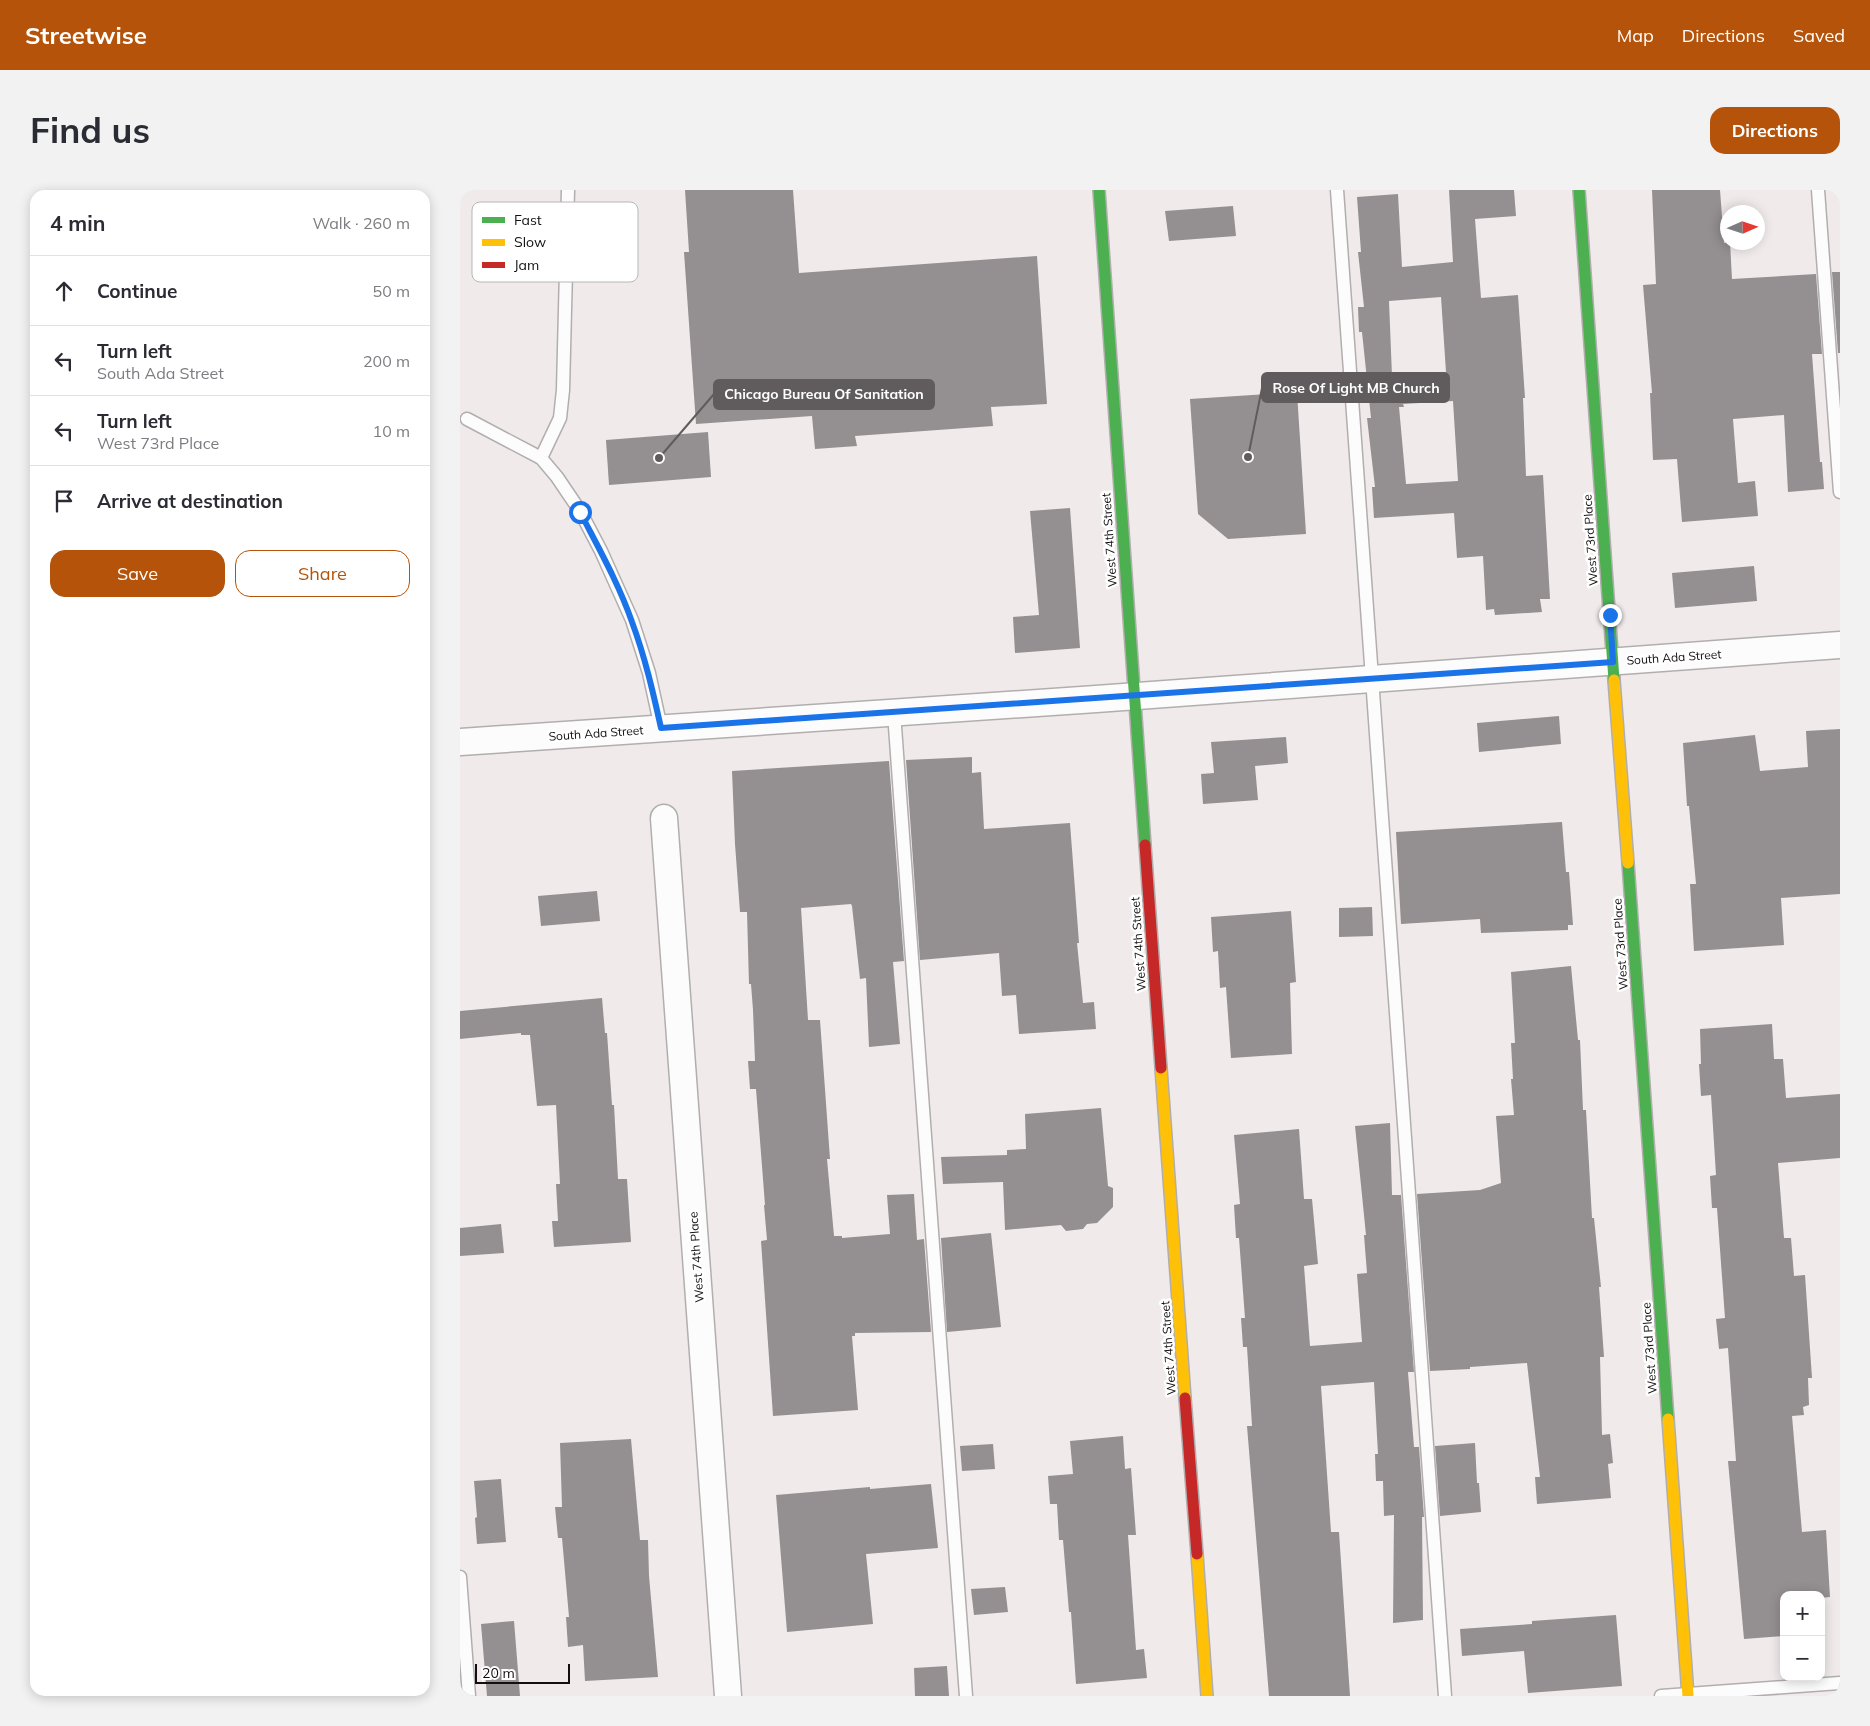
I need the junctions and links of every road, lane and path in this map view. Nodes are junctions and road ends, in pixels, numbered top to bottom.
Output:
1 (1100, 190) edge
2 (1337, 190) edge
3 (1578, 190) edge
4 (1818, 190) edge
5 (566, 282) edge
6 (467, 419) dead end
7 (541, 458) junction
8 (1840, 492) edge
9 (1840, 645) edge
10 (1613, 662) junction
11 (1373, 679) junction
12 (1134, 696) junction
13 (894, 712) junction
14 (661, 728) junction
15 (460, 742) edge
16 (664, 818) dead end
17 (460, 1577) edge
18 (1840, 1683) edge
19 (1688, 1695) edge
20 (469, 1696) edge
21 (728, 1696) edge
22 (966, 1696) edge
23 (1207, 1696) edge
24 (1445, 1696) edge
25 (1661, 1696) edge

1 - 12 street, West 74th Street
2 - 11 lane
3 - 10 street, West 73rd Place
4 - 8 lane
5 - 7 lane
6 - 7 lane
7 - 14 lane
9 - 10 street, South Ada Street
10 - 11 street, South Ada Street
10 - 19 street, West 73rd Place
11 - 12 street, South Ada Street
11 - 24 lane
12 - 13 street, South Ada Street
12 - 23 street, West 74th Street
13 - 14 street, South Ada Street
13 - 22 lane
14 - 15 street, South Ada Street
16 - 21 street, West 74th Place
17 - 20 lane
18 - 19 lane
19 - 25 lane

